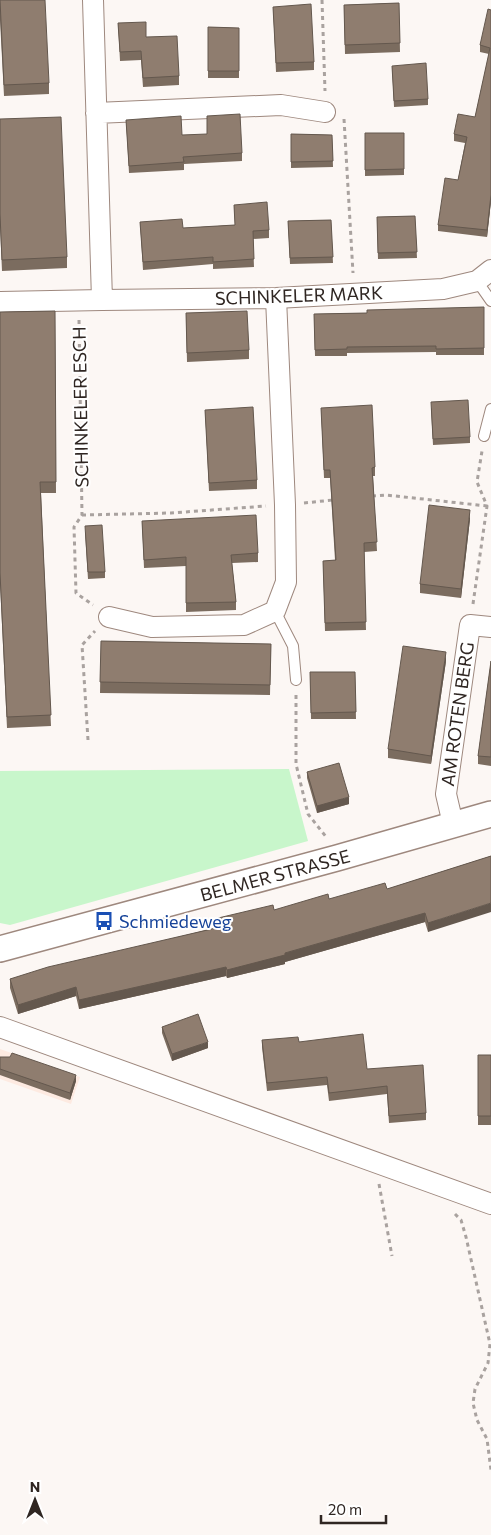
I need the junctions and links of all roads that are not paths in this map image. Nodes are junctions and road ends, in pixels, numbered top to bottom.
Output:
1 (93, 0) edge
2 (325, 112) road end
3 (96, 113) junction
4 (484, 275) edge
5 (276, 298) junction
6 (102, 300) junction
7 (491, 301) edge
8 (0, 302) edge
9 (491, 409) edge
10 (484, 436) road end
11 (275, 611) junction
12 (108, 617) road end
13 (491, 627) edge
14 (296, 680) road end
15 (491, 814) edge
16 (453, 824) junction
17 (0, 949) edge
18 (0, 1027) edge
19 (491, 1204) edge

1 - 3 street
2 - 3 street
3 - 6 street
4 - 5 street, SCHINKELER MARK
4 - 7 lane
5 - 6 street, SCHINKELER MARK
5 - 11 street
6 - 8 street, SCHINKELER MARK
9 - 10 lane
11 - 12 street
11 - 14 lane
13 - 16 street, AM ROTEN BERG
15 - 16 street, BELMER STRASSE
16 - 17 street, BELMER STRASSE
18 - 19 street

